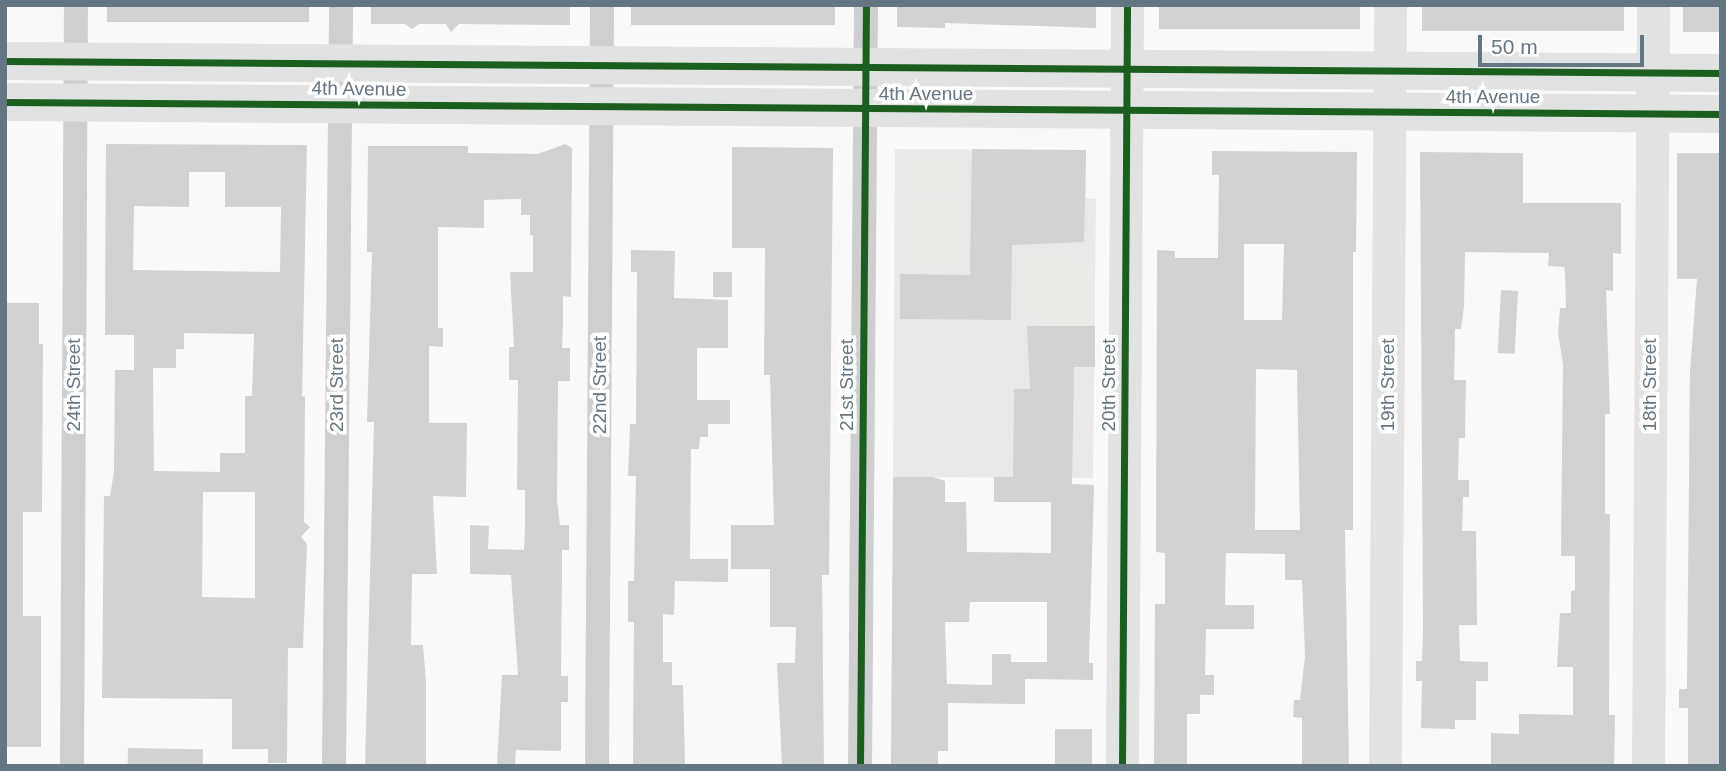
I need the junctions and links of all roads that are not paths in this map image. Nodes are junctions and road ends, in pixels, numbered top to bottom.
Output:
1 (76, 5) edge
2 (341, 5) edge
3 (602, 5) edge
4 (866, 5) edge
5 (1127, 5) edge
6 (1390, 5) edge
7 (1653, 5) edge
8 (5, 61) edge
9 (76, 61) junction
10 (340, 63) junction
11 (602, 65) junction
12 (866, 67) junction
13 (1126, 68) junction
14 (1390, 70) junction
15 (1653, 72) junction
16 (1721, 72) edge
17 (5, 103) edge
18 (76, 103) junction
19 (340, 105) junction
20 (601, 107) junction
21 (865, 109) junction
22 (1126, 110) junction
23 (1390, 112) junction
24 (1652, 114) junction
25 (1721, 114) edge
26 (72, 766) edge
27 (334, 766) edge
28 (597, 766) edge
29 (860, 766) edge
30 (1122, 766) edge
31 (1385, 766) edge
32 (1648, 766) edge

1 - 9 street, 24th Street
2 - 10 street, 23rd Street
3 - 11 street, 22nd Street
4 - 12 street, 21st Street
5 - 13 main road, 20th Street
6 - 14 main road, 19th Street
7 - 15 main road, 18th Street
8 - 9 main road, 4th Avenue
9 - 10 main road, 4th Avenue
9 - 18 street, 24th Street
10 - 11 main road, 4th Avenue
10 - 19 street, 23rd Street
11 - 12 main road, 4th Avenue
11 - 20 street, 22nd Street
12 - 13 main road, 4th Avenue
12 - 21 street, 21st Street
13 - 14 main road, 4th Avenue
13 - 22 main road, 20th Street
14 - 15 main road, 4th Avenue
14 - 23 main road, 19th Street
15 - 16 main road, 4th Avenue
15 - 24 main road, 18th Street
17 - 18 main road, 4th Avenue
18 - 19 main road, 4th Avenue
18 - 26 street, 24th Street
19 - 20 main road, 4th Avenue
19 - 27 street, 23rd Street
20 - 21 main road, 4th Avenue
20 - 28 street, 22nd Street
21 - 22 main road, 4th Avenue
21 - 29 street, 21st Street
22 - 23 main road, 4th Avenue
22 - 30 main road, 20th Street
23 - 24 main road, 4th Avenue
23 - 31 main road, 19th Street
24 - 25 main road, 4th Avenue
24 - 32 main road, 18th Street

